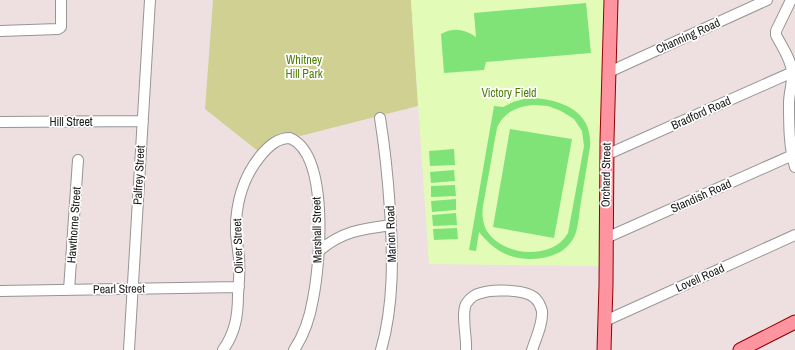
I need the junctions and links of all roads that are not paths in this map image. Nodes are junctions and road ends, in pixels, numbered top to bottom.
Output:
1 (61, 0) edge
2 (150, 0) edge
3 (611, 0) edge
4 (791, 0) edge
5 (764, 1) edge
6 (0, 32) edge
7 (609, 72) junction
8 (794, 72) edge
9 (380, 118) dead end
10 (143, 121) junction
11 (0, 122) edge
12 (290, 138) joint
13 (793, 154) edge
14 (606, 155) junction
15 (78, 160) dead end
16 (795, 167) edge
17 (391, 226) junction
18 (795, 236) edge
19 (606, 238) junction
20 (320, 250) junction
21 (239, 286) junction
22 (133, 289) junction
23 (69, 290) junction
24 (0, 291) edge
25 (605, 321) junction
26 (795, 322) edge
27 (129, 350) edge
28 (223, 350) edge
29 (294, 350) edge
30 (381, 350) edge
31 (466, 350) edge
32 (532, 350) edge
33 (604, 350) edge
34 (740, 350) edge

1 - 6 street
2 - 10 street, Palfrey Street
3 - 7 main road, Orchard Street
4 - 8 street
5 - 7 street, Channing Road
7 - 14 main road, Orchard Street
8 - 13 street
8 - 14 street, Bradford Road
9 - 17 street, Marion Road
10 - 11 street, Hill Street
10 - 22 street, Palfrey Street
12 - 20 street, Marshall Street
12 - 21 street, Oliver Street
13 - 16 street
13 - 19 street, Standish Road
14 - 19 main road, Orchard Street
15 - 23 street, Hawthorne Street
17 - 20 street
17 - 30 street, Marion Road
18 - 25 street, Lovell Road
19 - 25 main road, Orchard Street
20 - 29 street, Marshall Street
21 - 22 street, Pearl Street
21 - 28 street, Oliver Street
22 - 23 street, Pearl Street
22 - 27 street, Palfrey Street
23 - 24 street, Pearl Street
25 - 33 main road, Orchard Street
26 - 34 main road
31 - 32 street

